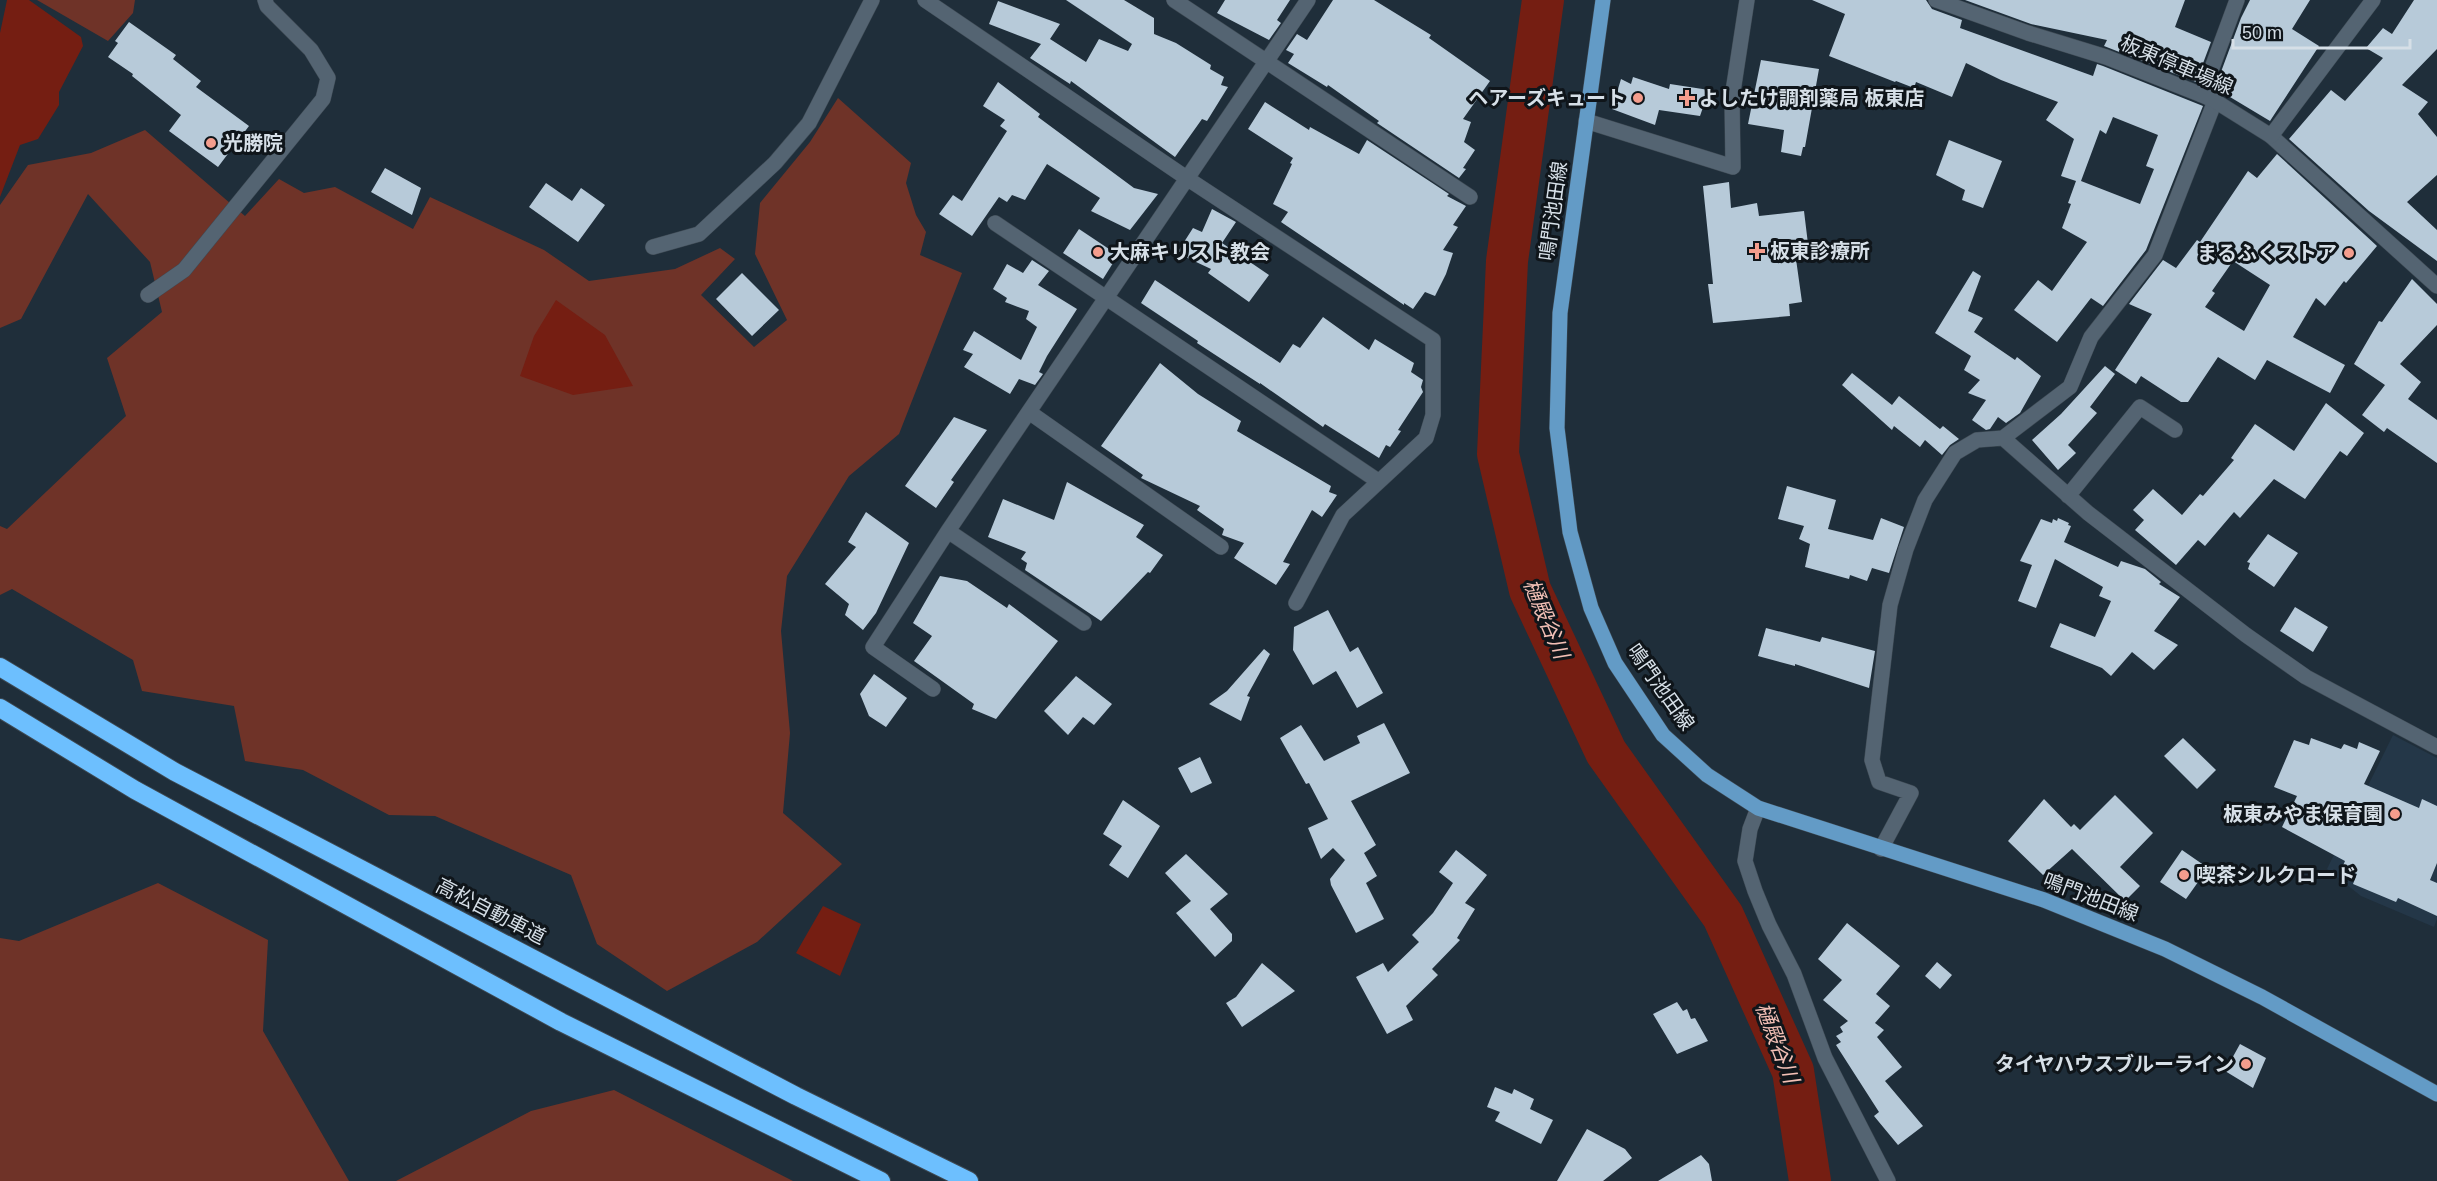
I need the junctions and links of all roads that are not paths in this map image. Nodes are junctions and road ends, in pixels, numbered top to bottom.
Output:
1 (265, 0) edge
2 (872, 0) edge
3 (925, 0) edge
4 (1174, 0) edge
5 (1308, 0) edge
6 (1603, 0) edge
7 (1747, 0) edge
8 (1936, 0) edge
9 (2237, 0) edge
10 (2373, 0) edge
11 (1267, 61) junction
12 (2209, 98) junction
13 (1586, 121) junction
14 (2271, 136) junction
15 (1188, 179) junction
16 (1470, 197) dead end
17 (995, 223) dead end
18 (653, 248) dead end
19 (2437, 286) edge
20 (148, 296) dead end
21 (1107, 297) junction
22 (1029, 412) junction
23 (2175, 430) dead end
24 (2003, 438) junction
25 (1378, 481) junction
26 (2068, 496) junction
27 (948, 531) junction
28 (1221, 547) dead end
29 (1296, 603) dead end
30 (1084, 622) dead end
31 (0, 667) edge
32 (933, 689) dead end
33 (0, 708) edge
34 (2437, 747) edge
35 (1758, 808) junction
36 (1881, 849) junction
37 (2437, 1094) edge
38 (881, 1181) edge
39 (969, 1181) edge
40 (1888, 1181) edge

1 - 20 street
2 - 18 street
3 - 15 street
4 - 11 street
5 - 11 street
6 - 13 main road, 鳴門池田線
7 - 13 street
8 - 12 street, 板東停車場線
9 - 12 street
10 - 14 street
11 - 15 street
11 - 16 street
12 - 14 street, 板東停車場線
12 - 24 street
13 - 35 main road, 鳴門池田線
14 - 19 street, 板東停車場線
15 - 21 street
15 - 25 street
17 - 21 street
21 - 22 street
21 - 25 street
22 - 27 street
22 - 28 street
23 - 26 street
24 - 26 street
24 - 36 street
25 - 29 street
26 - 34 street
27 - 30 street
27 - 32 street
31 - 39 highway, 高松自動車道
33 - 38 highway
35 - 36 main road, 鳴門池田線
35 - 40 street
36 - 37 main road, 鳴門池田線

